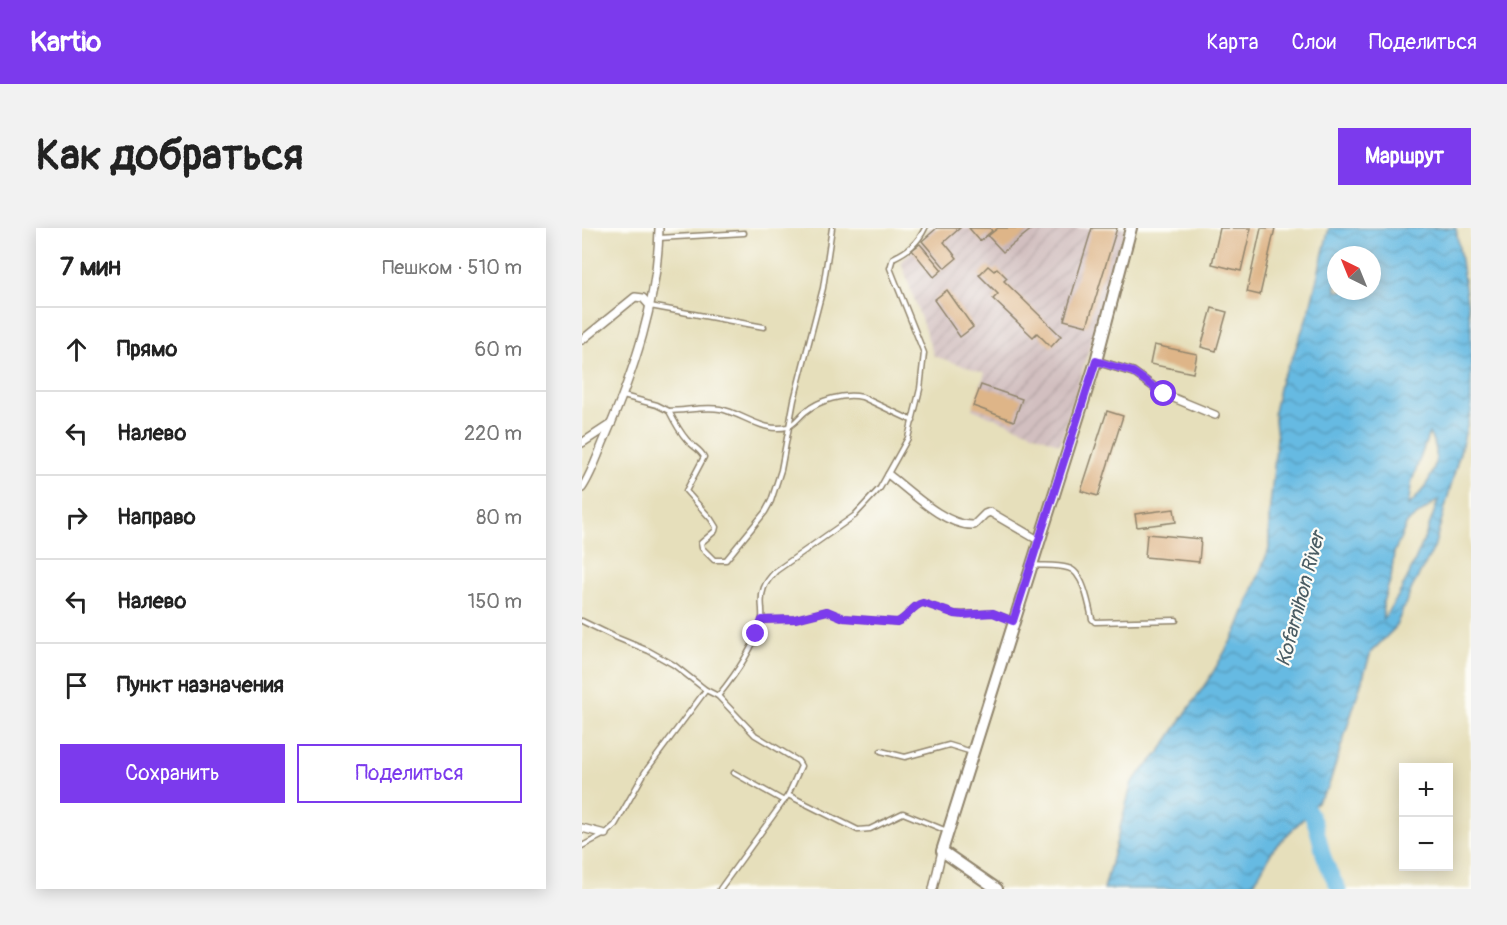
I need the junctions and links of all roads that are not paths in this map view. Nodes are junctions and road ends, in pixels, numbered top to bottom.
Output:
1 (659, 228) edge
2 (832, 228) edge
3 (925, 228) edge
4 (1131, 228) edge
5 (744, 233) dead end
6 (659, 238) junction
7 (651, 306) junction
8 (764, 327) dead end
9 (582, 340) edge
10 (1096, 361) junction
11 (623, 396) junction
12 (669, 411) junction
13 (1215, 415) dead end
14 (913, 421) junction
15 (611, 424) junction
16 (790, 427) junction
17 (582, 443) edge
18 (889, 475) junction
19 (582, 488) edge
20 (1038, 540) junction
21 (1030, 565) junction
22 (762, 620) junction
23 (1176, 620) dead end
24 (582, 621) edge
25 (1013, 621) junction
26 (706, 690) junction
27 (718, 696) junction
28 (880, 751) dead end
29 (972, 752) junction
30 (734, 773) dead end
31 (788, 795) junction
32 (784, 801) junction
33 (582, 828) edge
34 (948, 831) junction
35 (605, 834) junction
36 (582, 846) edge
37 (942, 851) junction
38 (720, 889) edge
39 (933, 889) edge
40 (997, 889) edge

1 - 6 street
2 - 16 lane
3 - 14 lane
4 - 10 street
5 - 6 lane
6 - 7 street
7 - 8 lane
7 - 9 street
7 - 11 street
10 - 13 street
10 - 20 street
11 - 12 lane
11 - 15 street
12 - 16 lane
12 - 16 lane
14 - 16 lane
14 - 18 lane
15 - 17 street
15 - 19 street
18 - 20 street
18 - 22 lane
20 - 21 street
21 - 23 lane
21 - 25 street
22 - 25 lane
22 - 27 lane
24 - 26 lane
25 - 29 street
26 - 27 lane
26 - 35 lane
27 - 31 lane
28 - 29 lane
29 - 34 street
30 - 32 lane
31 - 32 lane
31 - 34 lane
32 - 38 lane
33 - 35 street
34 - 37 street
35 - 36 lane
37 - 39 street
37 - 40 street

